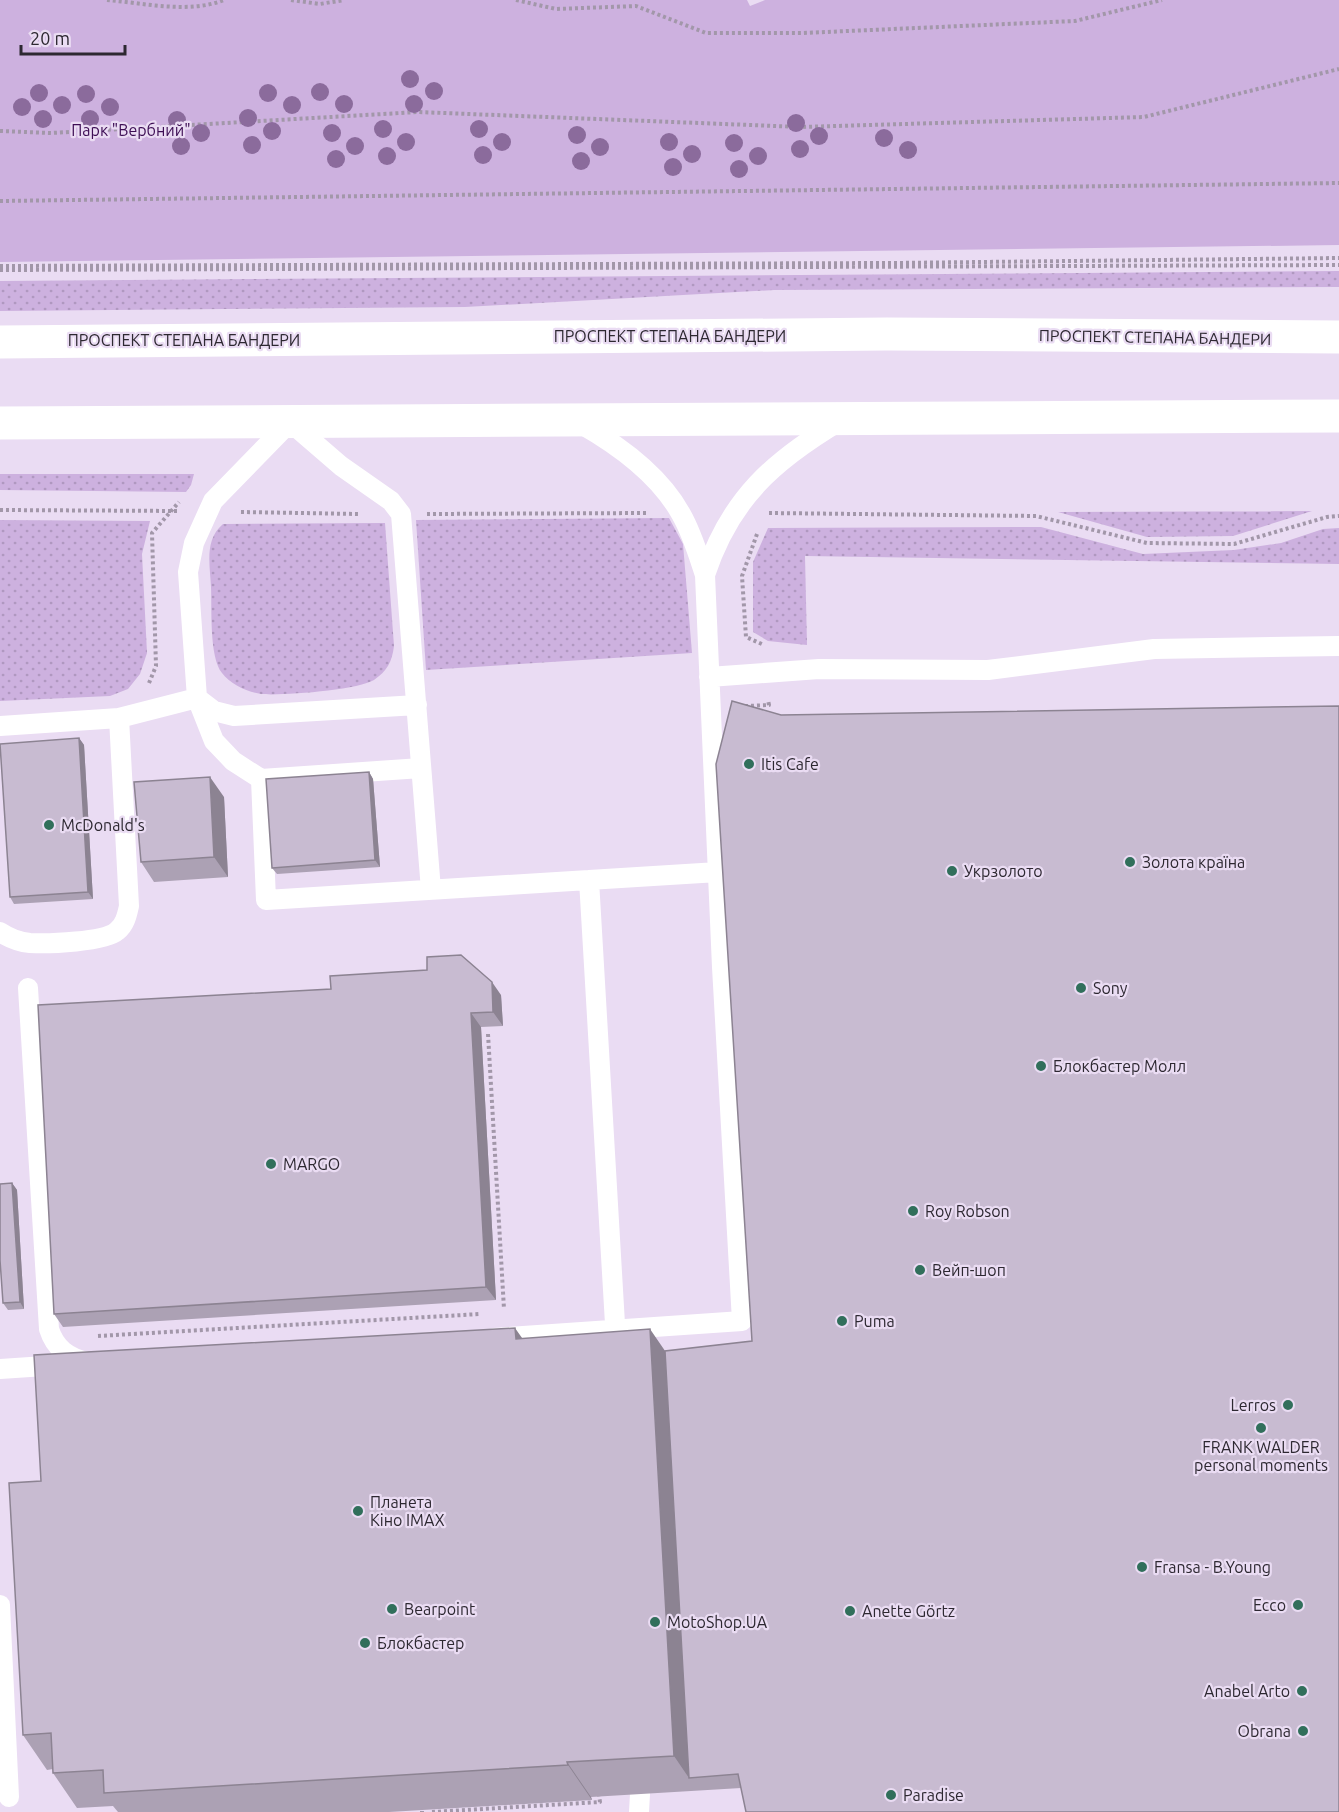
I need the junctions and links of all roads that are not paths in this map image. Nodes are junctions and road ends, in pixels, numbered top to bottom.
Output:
1 (1339, 337) edge
2 (0, 342) edge
3 (1339, 417) edge
4 (842, 420) junction
5 (576, 421) junction
6 (290, 422) junction
7 (5, 426) edge
8 (705, 575) junction
9 (1339, 646) edge
10 (709, 676) junction
11 (197, 698) junction
12 (417, 705) junction
13 (119, 718) junction
14 (0, 726) edge
15 (421, 768) junction
16 (261, 779) junction
17 (718, 872) junction
18 (590, 880) junction
19 (431, 890) junction
20 (0, 932) edge
21 (27, 988) dead end
22 (615, 1328) junction
23 (473, 1339) edge
24 (616, 1358) edge
25 (0, 1369) edge
26 (0, 1605) edge
27 (9, 1797) dead end

1 - 2 main road, ПРОСПЕКТ СТЕПАНА БАНДЕРИ
3 - 4 main road
4 - 5 main road
4 - 8 lane
5 - 6 main road
5 - 8 lane
6 - 7 main road
6 - 11 lane
6 - 12 lane
8 - 10 lane
9 - 10 lane
10 - 17 lane
11 - 12 lane
11 - 13 lane
11 - 16 lane
12 - 15 lane
13 - 14 lane
13 - 20 lane
15 - 16 lane
15 - 19 lane
16 - 19 lane
17 - 18 lane
17 - 22 lane
18 - 19 lane
18 - 22 lane
21 - 25 lane
22 - 23 lane
22 - 24 lane
26 - 27 lane

